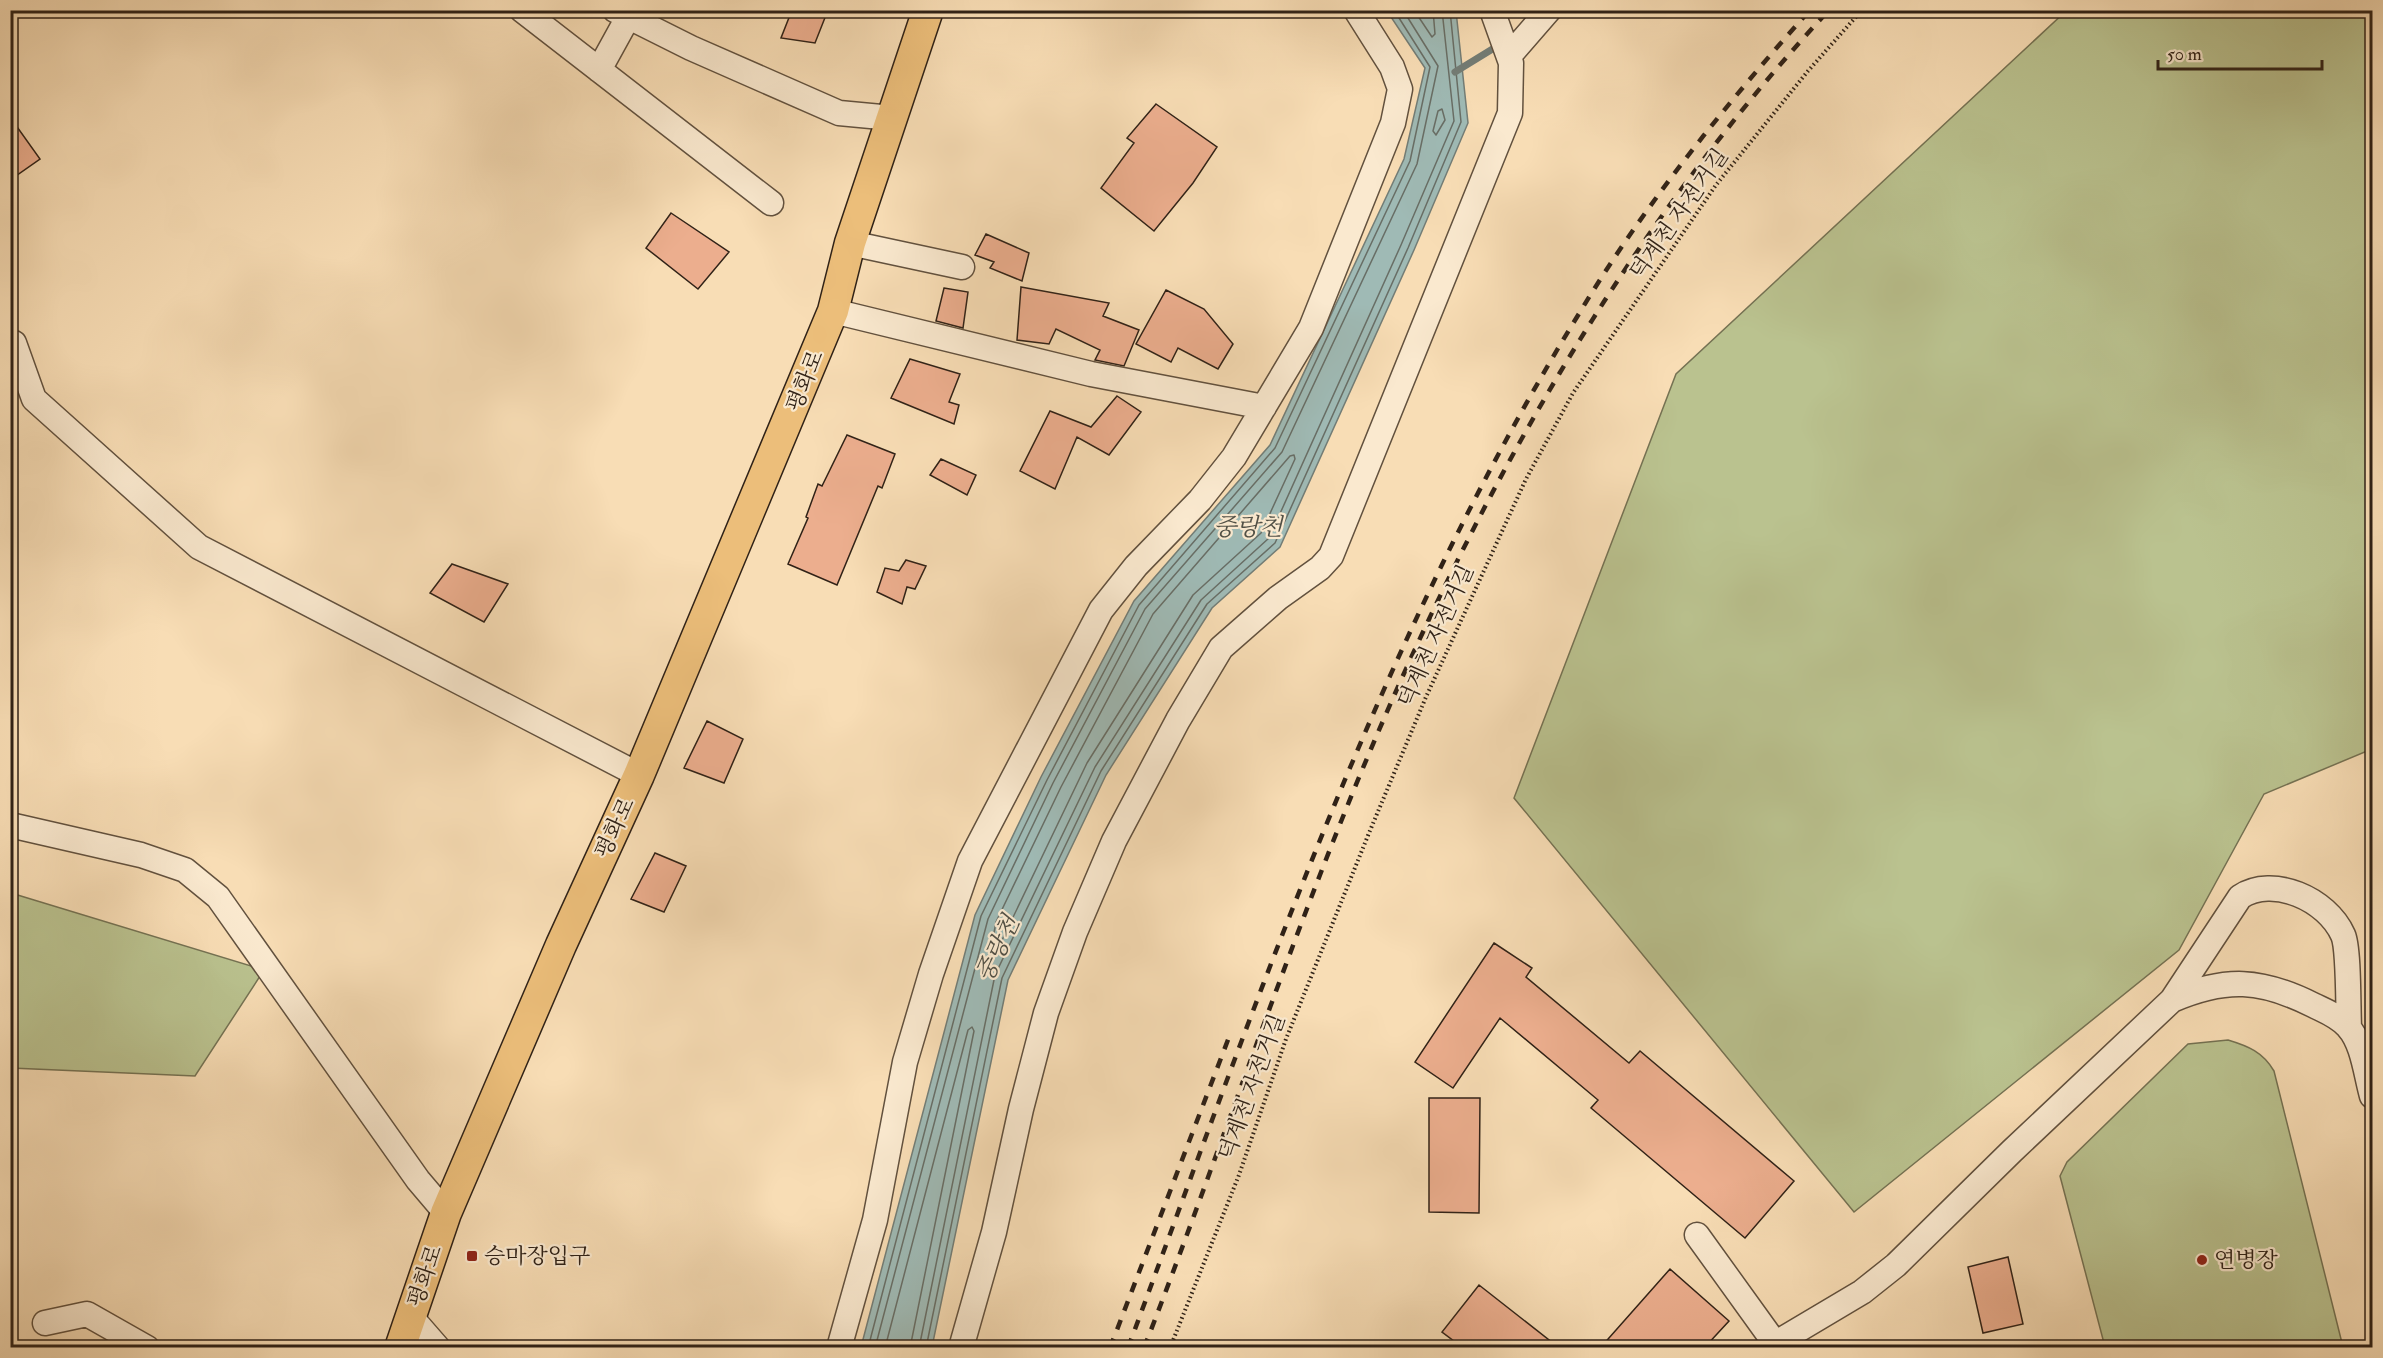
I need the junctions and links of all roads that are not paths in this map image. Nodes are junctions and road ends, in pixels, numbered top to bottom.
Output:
1 (522, 10) edge
2 (928, 10) edge
3 (1356, 10) edge
4 (1549, 10) edge
5 (625, 13) edge
6 (1502, 35) edge
7 (599, 70) junction
8 (892, 118) junction
9 (771, 203) dead end
10 (850, 243) junction
11 (962, 267) dead end
12 (833, 311) junction
13 (14, 343) dead end
14 (19, 379) edge
15 (1264, 408) junction
16 (639, 775) junction
17 (10, 825) edge
18 (2172, 1000) junction
19 (2349, 1027) junction
20 (2373, 1096) edge
21 (446, 1213) junction
22 (1697, 1235) dead end
23 (411, 1317) junction
24 (45, 1323) dead end
25 (443, 1345) edge
26 (1776, 1346) edge
27 (147, 1347) edge
28 (400, 1347) edge
29 (839, 1347) edge
30 (961, 1347) edge

1 - 7 street
2 - 8 main road, 평화로
3 - 15 street
4 - 6 street
5 - 7 street
5 - 8 street
6 - 30 street
7 - 9 street
8 - 10 main road, 평화로
10 - 11 street
10 - 12 main road, 평화로
12 - 15 street
12 - 16 main road, 평화로
13 - 14 street
14 - 16 street
15 - 29 street
16 - 21 main road, 평화로
17 - 21 street
18 - 19 street
18 - 19 street
18 - 26 street
19 - 20 street
21 - 23 main road, 평화로
22 - 26 street
23 - 25 street
23 - 28 main road, 평화로
24 - 27 street

